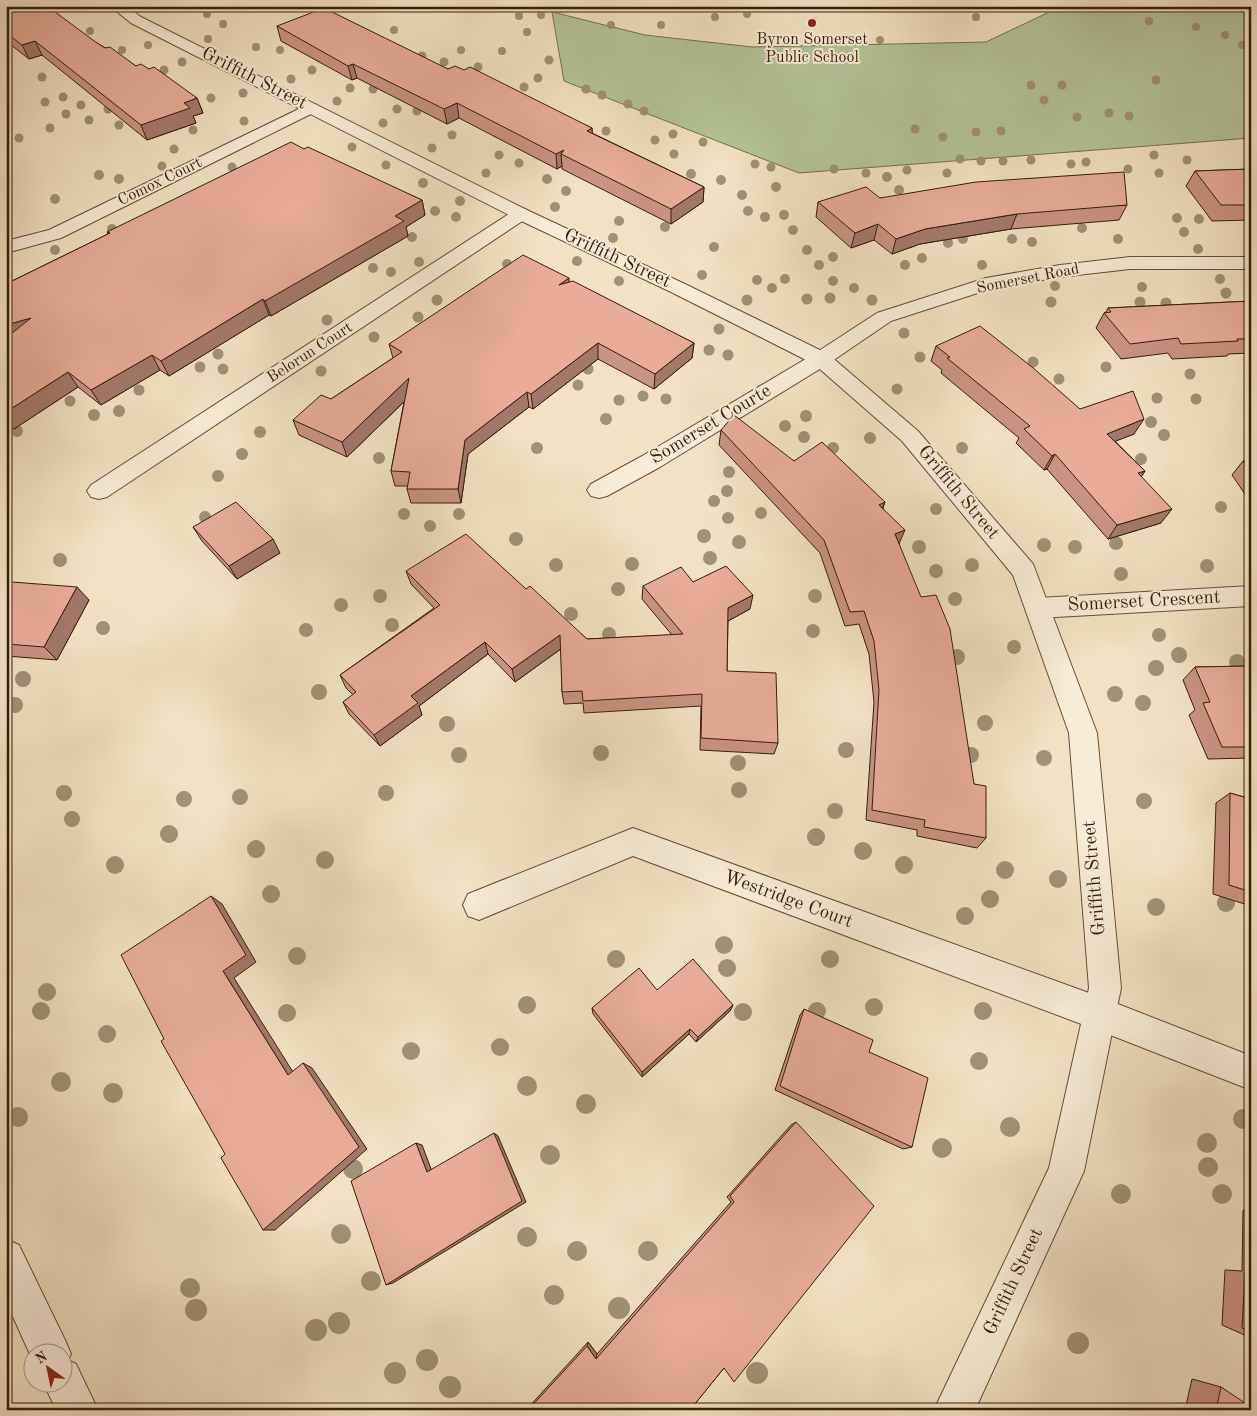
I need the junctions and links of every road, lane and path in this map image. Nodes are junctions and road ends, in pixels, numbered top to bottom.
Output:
1 (116, 6) edge
2 (311, 108) junction
3 (521, 214) junction
4 (6, 247) edge
5 (1251, 263) edge
6 (821, 359) junction
7 (599, 490) dead end
8 (99, 491) dead end
9 (1251, 596) edge
10 (1038, 608) junction
11 (479, 905) dead end
12 (1100, 1014) junction
13 (1251, 1073) edge
14 (6, 1258) edge
15 (46, 1344) edge
16 (70, 1394) edge
17 (78, 1410) edge
18 (954, 1410) edge

1 - 2 street, Griffith Street
2 - 3 street, Griffith Street
2 - 4 street, Comox Court
3 - 6 street, Griffith Street
3 - 8 street, Belorun Court
5 - 6 street, Somerset Road
6 - 7 street, Somerset Courte
6 - 10 street, Griffith Street
9 - 10 street, Somerset Crescent
10 - 12 street, Griffith Street
11 - 12 street, Westridge Court
12 - 13 street, Westridge Court
12 - 18 street, Griffith Street
14 - 15 street
16 - 17 street

